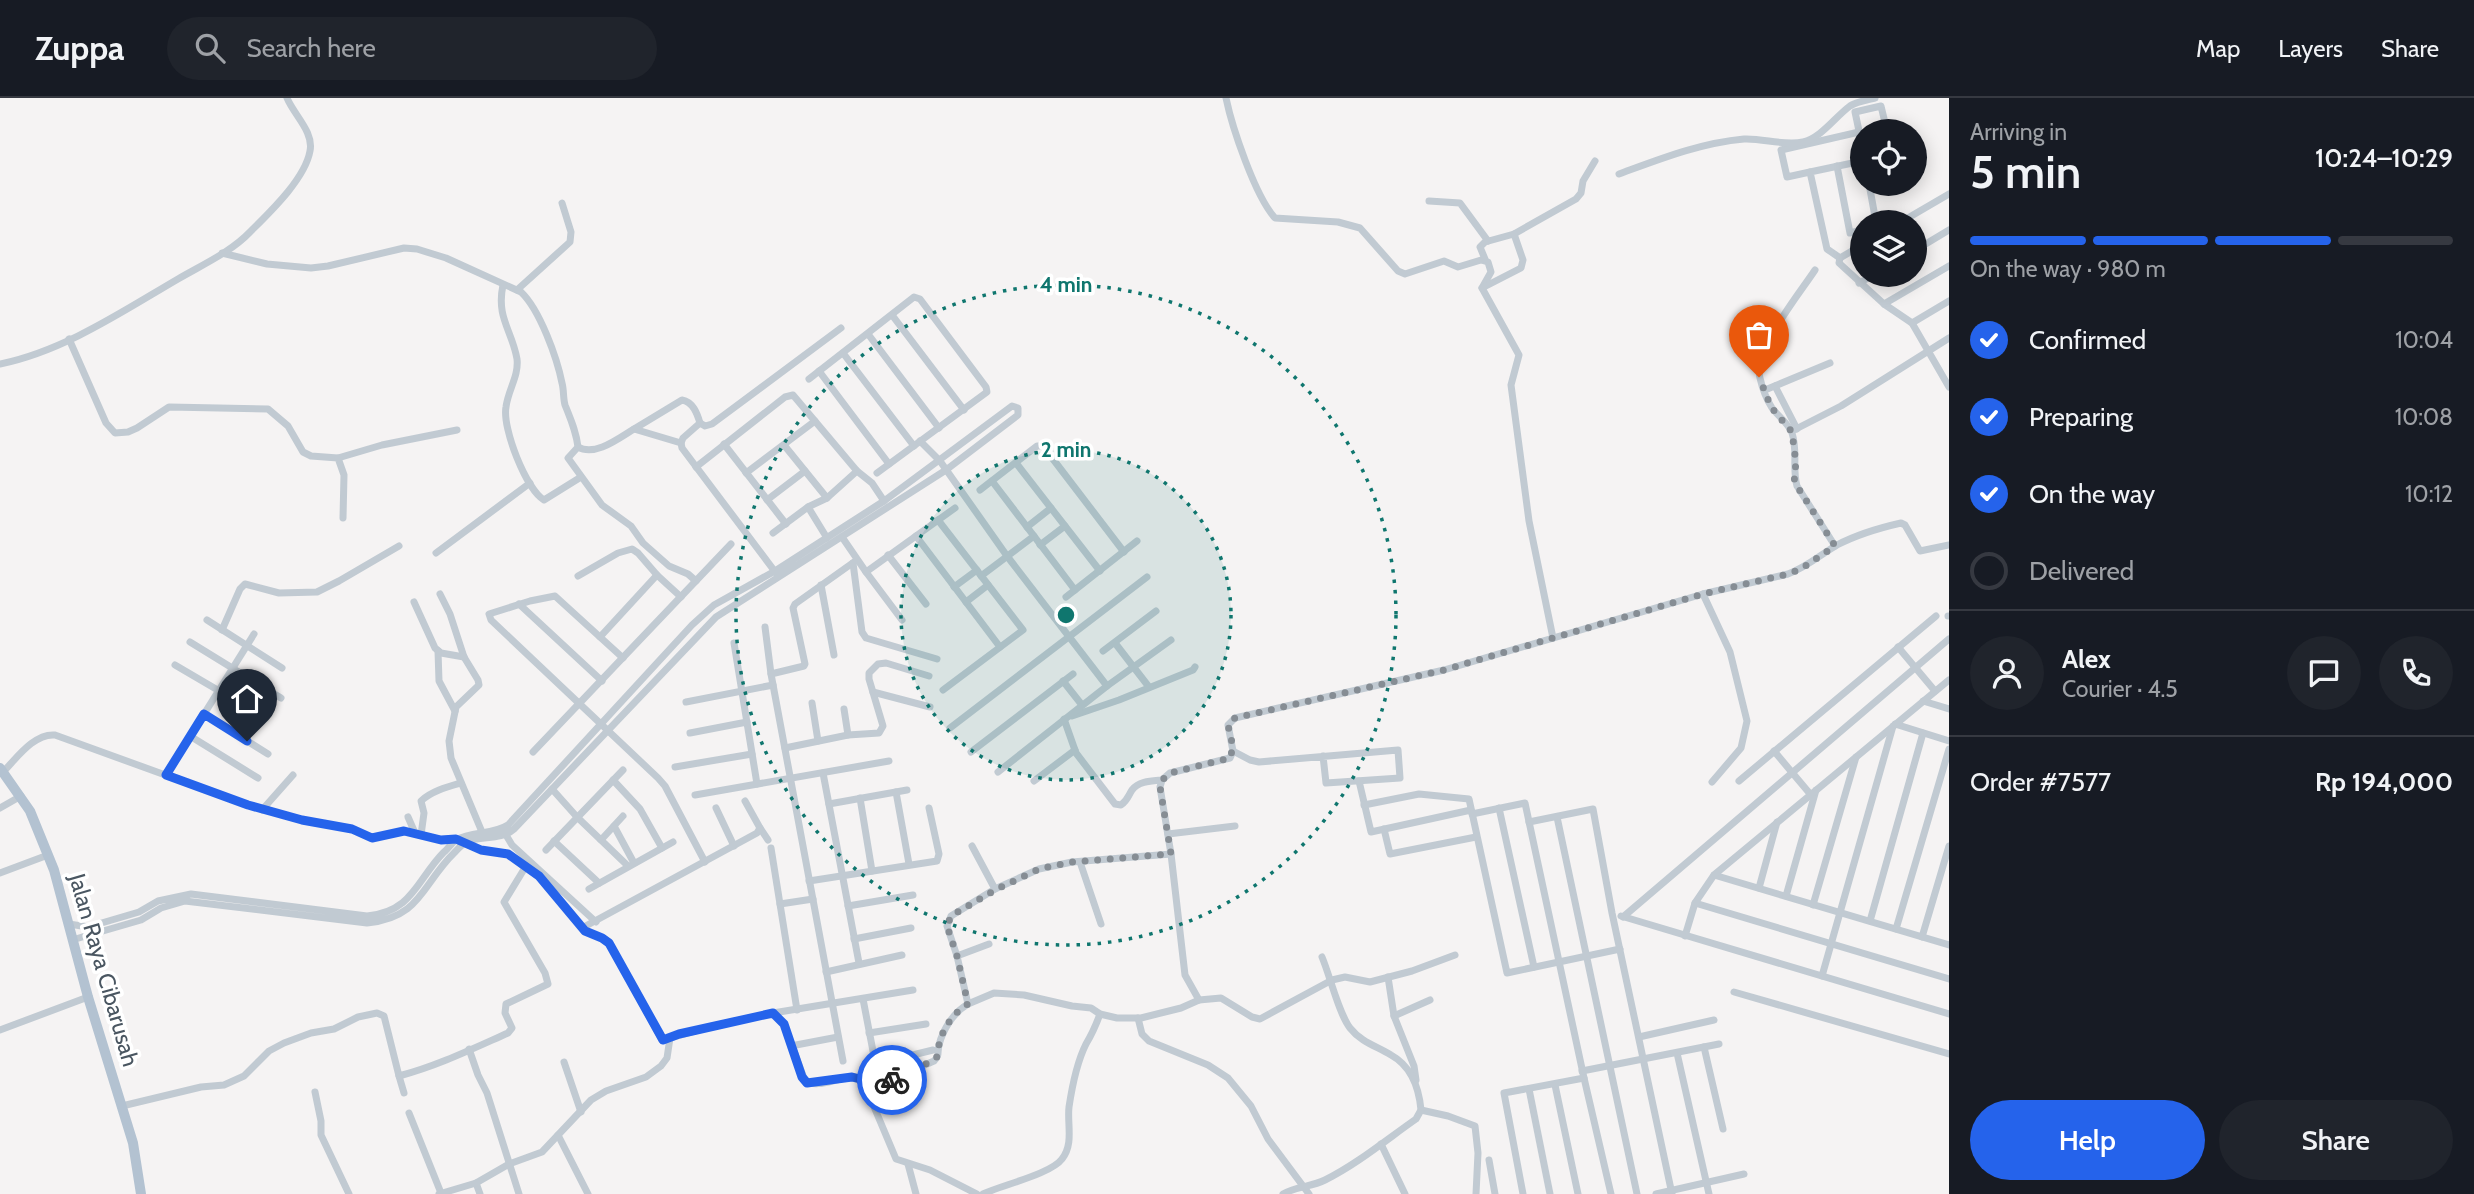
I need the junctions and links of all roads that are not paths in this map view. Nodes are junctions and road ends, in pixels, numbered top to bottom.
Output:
1 (287, 98) edge
2 (1226, 98) edge
3 (1875, 98) edge
4 (1856, 119) edge
5 (1884, 119) edge
6 (1850, 134) edge
7 (1595, 161) dead end
8 (1850, 164) edge
9 (1838, 166) junction
10 (1810, 172) junction
11 (1619, 174) dead end
12 (1949, 194) edge
13 (1429, 201) dead end
14 (562, 203) dead end
15 (1922, 210) edge
16 (1949, 230) edge
17 (1850, 231) edge
18 (1514, 234) junction
19 (1488, 241) junction
20 (1927, 243) edge
21 (1850, 252) edge
22 (222, 253) junction
23 (1840, 258) junction
24 (1485, 259) junction
25 (1949, 266) edge
26 (1815, 270) dead end
27 (1850, 274) edge
28 (503, 285) junction
29 (1864, 287) edge
30 (1482, 288) junction
31 (517, 290) junction
32 (1949, 301) edge
33 (1884, 304) junction
34 (892, 315) junction
35 (1912, 323) junction
36 (841, 328) dead end
37 (868, 334) junction
38 (1949, 338) edge
39 (69, 339) junction
40 (1928, 351) junction
41 (843, 353) junction
42 (1830, 363) dead end
43 (0, 364) edge
44 (819, 372) junction
45 (1946, 376) edge
46 (809, 379) dead end
47 (1775, 386) junction
48 (1949, 387) edge
49 (1765, 390) junction
50 (964, 410) junction
51 (815, 421) junction
52 (700, 423) junction
53 (939, 428) junction
54 (634, 429) junction
55 (457, 430) dead end
56 (1794, 430) junction
57 (681, 443) junction
58 (724, 444) junction
59 (784, 444) junction
60 (917, 444) junction
61 (578, 447) junction
62 (338, 458) junction
63 (940, 461) junction
64 (1016, 463) junction
65 (889, 464) junction
66 (696, 467) junction
67 (946, 470) junction
68 (805, 471) junction
69 (858, 471) junction
70 (746, 473) junction
71 (877, 473) dead end
72 (581, 477) junction
73 (992, 481) junction
74 (530, 483) junction
75 (980, 490) dead end
76 (827, 498) junction
77 (767, 500) junction
78 (884, 501) junction
79 (808, 507) junction
80 (955, 508) dead end
81 (1051, 508) junction
82 (343, 518) dead end
83 (938, 520) junction
84 (786, 524) junction
85 (1065, 526) junction
86 (1027, 527) junction
87 (773, 533) dead end
88 (1034, 536) junction
89 (842, 537) junction
90 (916, 537) junction
91 (827, 538) junction
92 (1137, 541) dead end
93 (731, 544) dead end
94 (1949, 544) edge
95 (1040, 545) junction
96 (399, 546) dead end
97 (1835, 546) junction
98 (1124, 552) junction
99 (436, 553) dead end
100 (888, 555) junction
101 (1007, 556) junction
102 (1100, 571) junction
103 (866, 572) junction
104 (979, 573) junction
105 (776, 574) junction
106 (657, 575) junction
107 (578, 576) dead end
108 (1147, 577) dead end
109 (696, 581) junction
110 (821, 585) junction
111 (989, 585) junction
112 (954, 587) junction
113 (1075, 590) junction
114 (440, 594) dead end
115 (1703, 594) junction
116 (681, 597) junction
117 (1066, 597) dead end
118 (966, 601) junction
119 (414, 602) dead end
120 (519, 604) junction
121 (926, 604) dead end
122 (1156, 611) dead end
123 (1936, 616) dead end
124 (207, 620) dead end
125 (902, 620) dead end
126 (765, 627) dead end
127 (222, 630) junction
128 (254, 634) dead end
129 (1070, 636) junction
130 (600, 637) junction
131 (1553, 638) junction
132 (1949, 639) edge
133 (1171, 640) dead end
134 (190, 642) dead end
135 (734, 643) dead end
136 (1115, 643) junction
137 (246, 646) junction
138 (1000, 647) junction
139 (1898, 647) junction
140 (438, 651) junction
141 (1103, 651) dead end
142 (834, 655) dead end
143 (464, 657) junction
144 (623, 658) junction
145 (937, 659) dead end
146 (175, 665) dead end
147 (1134, 667) junction
148 (1195, 667) dead end
149 (233, 668) junction
150 (282, 668) dead end
151 (1915, 668) junction
152 (771, 674) junction
153 (1073, 674) dead end
154 (929, 676) dead end
155 (1949, 680) edge
156 (602, 681) junction
157 (1063, 681) junction
158 (773, 685) junction
159 (1107, 686) junction
160 (1149, 687) junction
161 (943, 690) dead end
162 (219, 691) junction
163 (741, 691) junction
164 (1935, 691) junction
165 (873, 692) junction
166 (282, 698) dead end
167 (1923, 701) junction
168 (685, 702) dead end
169 (812, 702) dead end
170 (579, 704) junction
171 (1082, 705) junction
172 (930, 707) dead end
173 (844, 709) dead end
174 (1949, 709) edge
175 (454, 710) junction
176 (204, 714) junction
177 (262, 716) dead end
178 (1066, 718) junction
179 (747, 722) junction
180 (1894, 725) junction
181 (605, 727) junction
182 (950, 728) dead end
183 (690, 733) dead end
184 (1923, 733) junction
185 (848, 735) junction
186 (190, 736) junction
187 (1949, 740) edge
188 (818, 741) junction
189 (785, 748) junction
190 (1949, 749) edge
191 (1075, 750) junction
192 (1233, 751) junction
193 (1774, 751) junction
194 (533, 752) dead end
195 (971, 752) dead end
196 (268, 754) dead end
197 (752, 754) junction
198 (1323, 756) junction
199 (1856, 757) junction
200 (889, 761) dead end
201 (675, 767) dead end
202 (1, 770) edge
203 (622, 770) dead end
204 (998, 772) dead end
205 (823, 773) junction
206 (1792, 773) junction
207 (166, 775) junction
208 (293, 775) dead end
209 (258, 778) dead end
210 (791, 779) junction
211 (613, 780) junction
212 (1162, 780) junction
213 (1034, 781) dead end
214 (1359, 781) junction
215 (1739, 781) dead end
216 (1712, 782) dead end
217 (461, 783) junction
218 (757, 784) junction
219 (552, 789) junction
220 (907, 790) dead end
221 (896, 792) junction
222 (1814, 792) junction
223 (695, 795) dead end
224 (21, 796) junction
225 (860, 799) junction
226 (746, 802) dead end
227 (828, 804) junction
228 (1364, 805) junction
229 (0, 807) edge
230 (716, 808) dead end
231 (929, 808) dead end
232 (1499, 808) junction
233 (262, 810) junction
234 (1472, 812) junction
235 (623, 816) dead end
236 (408, 817) dead end
237 (577, 817) junction
238 (1557, 817) junction
239 (1529, 822) junction
240 (1777, 822) junction
241 (1235, 825) dead end
242 (614, 826) junction
243 (760, 828) junction
244 (1384, 829) junction
245 (482, 832) junction
246 (418, 834) junction
247 (1168, 834) junction
248 (506, 835) junction
249 (1476, 837) junction
250 (456, 839) junction
251 (601, 840) junction
252 (768, 840) dead end
253 (554, 841) junction
254 (465, 842) junction
255 (673, 842) dead end
256 (734, 846) junction
257 (972, 846) dead end
258 (1949, 846) edge
259 (662, 848) junction
260 (771, 848) dead end
261 (546, 850) dead end
262 (1171, 854) junction
263 (48, 855) junction
264 (705, 862) junction
265 (1080, 862) junction
266 (909, 864) junction
267 (631, 865) junction
268 (526, 866) junction
269 (872, 871) junction
270 (0, 873) edge
271 (1714, 875) junction
272 (842, 876) junction
273 (810, 881) junction
274 (599, 883) junction
275 (1759, 888) junction
276 (589, 889) dead end
277 (995, 890) junction
278 (913, 895) dead end
279 (1786, 896) junction
280 (813, 900) junction
281 (1695, 903) junction
282 (780, 904) junction
283 (1813, 905) junction
284 (848, 906) junction
285 (1840, 912) junction
286 (1612, 913) junction
287 (1623, 917) junction
288 (1870, 921) junction
289 (596, 922) junction
290 (69, 924) junction
291 (1101, 924) dead end
292 (106, 926) junction
293 (582, 928) junction
294 (911, 928) dead end
295 (1896, 929) junction
296 (1685, 936) junction
297 (1922, 937) junction
298 (854, 939) junction
299 (72, 940) junction
300 (989, 944) dead end
301 (1832, 944) junction
302 (1949, 945) edge
303 (1620, 949) junction
304 (902, 955) dead end
305 (1455, 955) dead end
306 (957, 956) junction
307 (1586, 956) junction
308 (1322, 957) dead end
309 (1559, 961) junction
310 (859, 963) junction
311 (1534, 967) junction
312 (826, 972) junction
313 (1822, 976) junction
314 (1388, 977) junction
315 (1949, 979) edge
316 (1332, 980) junction
317 (913, 990) dead end
318 (1734, 992) dead end
319 (88, 997) junction
320 (863, 999) junction
321 (1199, 1000) junction
322 (1430, 1000) dead end
323 (832, 1004) junction
324 (968, 1004) junction
325 (797, 1010) junction
326 (773, 1013) junction
327 (1100, 1014) junction
328 (1949, 1014) edge
329 (1394, 1016) junction
330 (1138, 1018) junction
331 (1714, 1020) dead end
332 (926, 1024) dead end
333 (0, 1030) edge
334 (869, 1033) junction
335 (838, 1037) junction
336 (1639, 1037) junction
337 (670, 1038) junction
338 (1719, 1044) dead end
339 (796, 1045) dead end
340 (1704, 1047) junction
341 (469, 1049) junction
342 (933, 1050) dead end
343 (1677, 1053) junction
344 (1949, 1054) edge
345 (1644, 1060) junction
346 (843, 1061) dead end
347 (564, 1062) dead end
348 (1610, 1066) junction
349 (1583, 1075) junction
350 (400, 1076) junction
351 (1416, 1083) junction
352 (1555, 1085) junction
353 (1529, 1089) junction
354 (867, 1090) junction
355 (315, 1092) dead end
356 (404, 1093) dead end
357 (122, 1106) junction
358 (1421, 1110) junction
359 (581, 1112) junction
360 (408, 1114) dead end
361 (1723, 1129) dead end
362 (558, 1135) junction
363 (1381, 1144) junction
364 (1489, 1160) dead end
365 (509, 1164) junction
366 (908, 1164) junction
367 (1744, 1174) dead end
368 (1707, 1182) junction
369 (476, 1183) junction
370 (1305, 1186) junction
371 (1671, 1192) edge
372 (139, 1194) edge
373 (349, 1194) edge
374 (440, 1194) edge
375 (480, 1194) edge
376 (519, 1194) edge
377 (588, 1194) edge
378 (916, 1194) edge
379 (977, 1194) edge
380 (984, 1194) edge
381 (1283, 1194) edge
382 (1309, 1194) edge
383 (1405, 1194) edge
384 (1476, 1194) edge
385 (1495, 1194) edge
386 (1523, 1194) edge
387 (1550, 1194) edge
388 (1578, 1194) edge
389 (1611, 1194) edge
390 (1637, 1194) edge
391 (1656, 1194) edge
392 (1709, 1194) edge

1 - 22 street
2 - 24 street
3 - 11 street
4 - 5 street
6 - 10 street
7 - 18 street
8 - 9 street
9 - 10 street
9 - 17 street
10 - 23 street
12 - 15 street
13 - 19 street
14 - 31 street
16 - 20 street
18 - 19 street
18 - 30 street
19 - 24 street
21 - 23 street
22 - 28 street
22 - 39 street
23 - 27 street
24 - 30 street
25 - 33 street
26 - 49 street
28 - 31 street
28 - 74 street
29 - 33 street
30 - 131 street
31 - 61 street
32 - 35 street
33 - 35 street
34 - 37 street
34 - 50 street
34 - 50 street
35 - 40 street
36 - 52 street
37 - 41 street
37 - 53 street
38 - 40 street
39 - 43 street
39 - 62 street
40 - 45 street
40 - 56 street
41 - 44 street
41 - 60 street
42 - 47 street
44 - 46 street
44 - 65 street
45 - 48 street
47 - 49 street
47 - 56 street
49 - 56 street
50 - 53 street
51 - 58 street
51 - 59 street
51 - 69 street
52 - 54 street
52 - 57 street
53 - 60 street
54 - 57 street
54 - 61 street
55 - 62 street
56 - 97 street
57 - 66 street
58 - 66 street
58 - 70 street
59 - 68 street
59 - 70 street
60 - 63 street
60 - 65 street
61 - 72 street
62 - 82 street
63 - 67 street
63 - 67 street
63 - 78 street
64 - 73 street
64 - 81 street
64 - 98 street
65 - 71 street
66 - 105 street
67 - 89 street
67 - 101 street
68 - 76 street
68 - 77 street
69 - 76 street
69 - 78 street
70 - 77 street
72 - 74 street
72 - 109 street
73 - 75 street
73 - 86 street
74 - 99 street
76 - 79 street
77 - 84 street
78 - 91 street
79 - 84 street
79 - 91 street
80 - 83 street
81 - 85 street
81 - 86 street
83 - 90 street
83 - 104 street
84 - 87 street
85 - 95 street
85 - 102 street
86 - 88 street
88 - 95 street
88 - 101 street
89 - 103 street
89 - 105 street
90 - 100 street
90 - 112 street
91 - 105 street
92 - 98 street
93 - 109 street
94 - 97 street
95 - 113 street
96 - 127 street
97 - 115 street
98 - 102 street
100 - 103 street
100 - 121 street
101 - 104 street
101 - 129 street
102 - 113 street
103 - 125 street
104 - 111 street
104 - 112 street
105 - 181 street
106 - 107 street
106 - 116 street
106 - 130 street
108 - 129 street
109 - 116 street
110 - 142 street
110 - 145 street
110 - 152 street
111 - 118 street
111 - 138 street
112 - 118 street
113 - 117 street
114 - 143 street
115 - 131 street
115 - 216 street
116 - 144 street
118 - 138 street
119 - 140 street
120 - 130 street
120 - 156 street
120 - 170 street
122 - 136 street
123 - 139 street
124 - 127 street
126 - 152 street
127 - 137 street
128 - 137 street
129 - 159 street
129 - 182 street
130 - 144 street
131 - 192 street
132 - 151 street
133 - 147 street
134 - 149 street
135 - 163 street
136 - 141 street
136 - 147 street
137 - 149 street
137 - 150 street
138 - 161 street
139 - 151 street
139 - 193 street
140 - 143 street
140 - 175 street
143 - 175 street
144 - 156 street
146 - 162 street
147 - 159 street
147 - 160 street
148 - 160 street
149 - 162 street
149 - 166 street
151 - 164 street
151 - 206 street
152 - 158 street
153 - 157 street
154 - 165 street
155 - 164 street
156 - 170 street
157 - 171 street
157 - 195 street
158 - 163 street
158 - 189 street
159 - 171 street
160 - 178 street
162 - 176 street
162 - 177 street
163 - 168 street
163 - 179 street
164 - 167 street
165 - 172 street
165 - 185 street
167 - 174 street
167 - 180 street
169 - 188 street
170 - 181 street
170 - 194 street
171 - 178 street
173 - 185 street
175 - 217 street
176 - 186 street
176 - 196 street
178 - 191 street
178 - 204 street
179 - 183 street
179 - 197 street
180 - 184 street
180 - 199 street
180 - 285 street
181 - 219 street
181 - 245 street
181 - 264 street
184 - 187 street
184 - 288 street
185 - 188 street
186 - 207 street
186 - 209 street
188 - 189 street
189 - 210 street
190 - 295 street
191 - 212 street
191 - 213 street
192 - 198 street
192 - 212 street
193 - 206 street
193 - 215 street
197 - 201 street
197 - 218 street
198 - 214 street
198 - 214 street
199 - 222 street
199 - 283 street
200 - 205 street
202 - 207 street
202 - 224 main road, Jalan Raya Cibarusah
203 - 211 street
205 - 210 street
205 - 227 street
206 - 222 street
206 - 287 street
207 - 233 street
208 - 233 street
210 - 218 street
210 - 273 street
211 - 237 street
211 - 259 street
212 - 247 street
214 - 228 street
217 - 245 street
217 - 246 street
218 - 223 street
219 - 237 street
219 - 248 street
220 - 221 street
221 - 225 street
221 - 266 street
222 - 240 street
222 - 279 street
224 - 229 street
224 - 263 main road, Jalan Raya Cibarusah
225 - 227 street
225 - 269 street
226 - 243 street
227 - 272 street
228 - 234 street
228 - 244 street
230 - 256 street
231 - 266 street
232 - 234 street
232 - 239 street
232 - 311 street
233 - 246 street
234 - 244 street
234 - 249 street
235 - 242 street
236 - 246 street
237 - 251 street
237 - 253 street
238 - 239 street
238 - 286 street
238 - 307 street
239 - 309 street
240 - 271 street
240 - 275 street
241 - 247 street
242 - 251 street
242 - 267 street
243 - 252 street
243 - 256 street
244 - 249 street
245 - 250 street
246 - 250 street
247 - 262 street
248 - 254 street
248 - 289 street
249 - 311 street
250 - 254 street
250 - 292 street
251 - 267 street
253 - 261 street
253 - 274 street
254 - 268 street
254 - 292 street
255 - 259 street
256 - 264 street
257 - 277 street
258 - 297 street
259 - 267 street
260 - 282 street
262 - 265 street
262 - 321 street
263 - 270 street
263 - 290 main road, Jalan Raya Cibarusah
264 - 289 street
265 - 277 street
265 - 291 street
266 - 269 street
267 - 274 street
268 - 293 street
268 - 341 street
269 - 272 street
271 - 275 street
271 - 281 street
272 - 273 street
272 - 284 street
273 - 280 street
274 - 276 street
275 - 279 street
277 - 306 street
278 - 284 street
279 - 283 street
280 - 282 street
280 - 312 street
281 - 296 street
281 - 301 street
282 - 325 street
283 - 285 street
284 - 298 street
285 - 288 street
285 - 301 street
286 - 287 street
286 - 303 street
287 - 296 street
288 - 295 street
289 - 293 street
290 - 292 street
290 - 299 main road, Jalan Raya Cibarusah
292 - 299 street
293 - 337 street
294 - 298 street
295 - 297 street
296 - 313 street
297 - 302 street
298 - 310 street
299 - 319 main road, Jalan Raya Cibarusah
300 - 306 street
301 - 313 street
301 - 315 street
303 - 307 street
303 - 336 street
304 - 310 street
305 - 314 street
306 - 324 street
307 - 309 street
307 - 348 street
308 - 316 street
309 - 311 street
309 - 349 street
310 - 312 street
312 - 323 street
313 - 328 street
314 - 316 street
314 - 329 street
316 - 321 street
316 - 351 street
317 - 320 street
318 - 344 street
319 - 333 street
319 - 357 main road, Jalan Raya Cibarusah
320 - 323 street
320 - 334 street
321 - 330 street
322 - 329 street
323 - 325 street
323 - 335 street
324 - 327 street
324 - 354 street
325 - 326 street
326 - 337 street
326 - 354 street
327 - 330 street
327 - 380 street
329 - 351 street
330 - 370 street
331 - 336 street
332 - 334 street
334 - 342 street
335 - 339 street
335 - 346 street
336 - 345 street
337 - 359 street
338 - 340 street
340 - 343 street
340 - 361 street
341 - 350 street
341 - 365 street
343 - 345 street
343 - 368 street
345 - 348 street
345 - 371 street
347 - 359 street
348 - 349 street
348 - 390 street
349 - 352 street
349 - 389 street
350 - 356 street
350 - 357 street
351 - 358 street
352 - 353 street
352 - 388 street
353 - 386 street
353 - 387 street
354 - 366 street
355 - 373 street
357 - 372 main road, Jalan Raya Cibarusah
358 - 363 street
358 - 384 street
359 - 362 street
360 - 374 street
362 - 365 street
362 - 377 street
363 - 370 street
363 - 383 street
364 - 385 street
365 - 369 street
365 - 376 street
366 - 378 street
366 - 379 street
367 - 368 street
368 - 371 street
368 - 392 street
369 - 374 street
369 - 375 street
370 - 381 street
370 - 382 street
371 - 391 street

